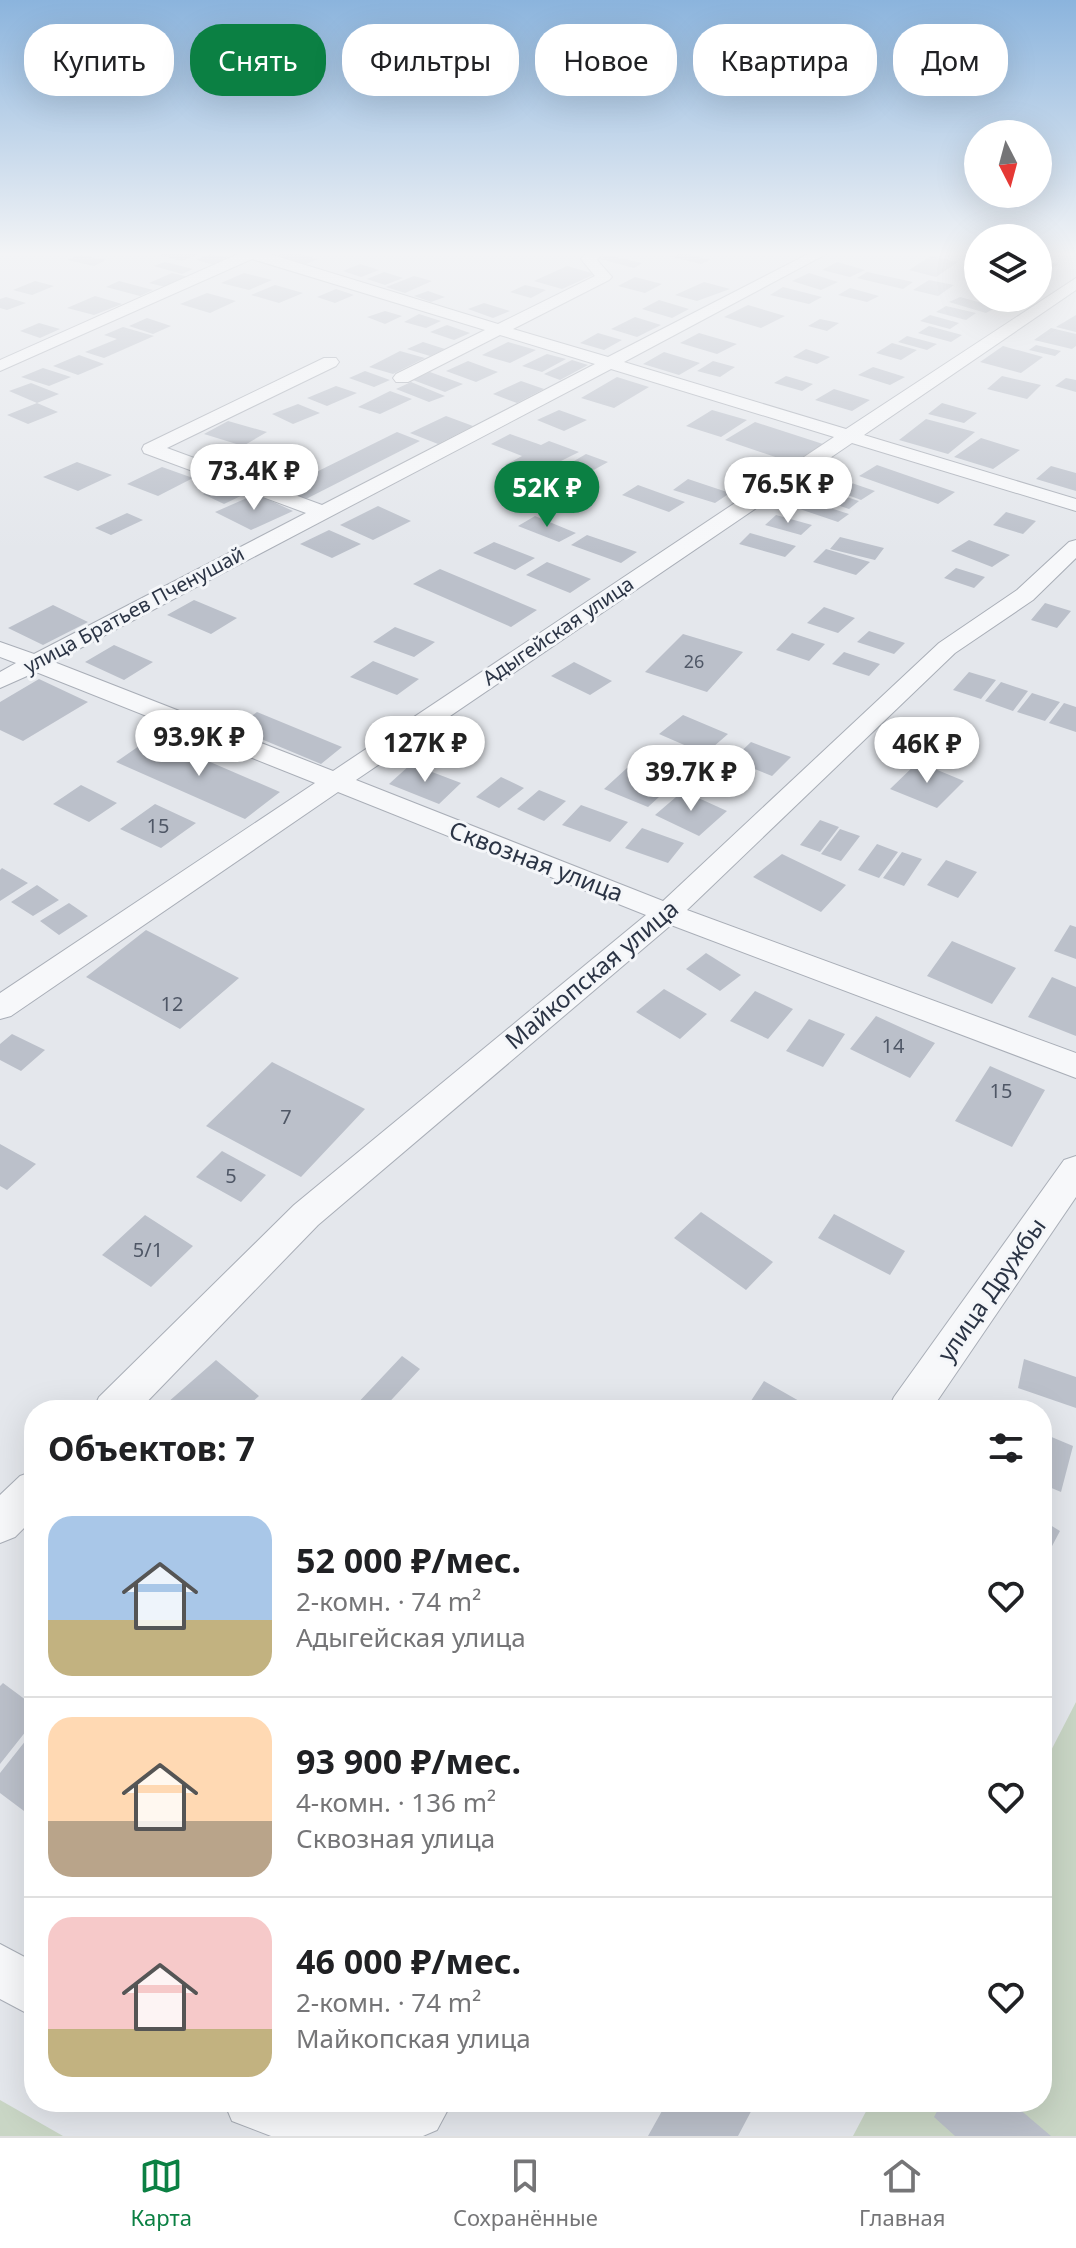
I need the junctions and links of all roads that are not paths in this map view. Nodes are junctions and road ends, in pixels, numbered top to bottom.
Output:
1 (32, 352) edge
2 (453, 352) edge
3 (574, 352) edge
4 (634, 352) edge
5 (975, 352) edge
6 (330, 362) dead end
7 (612, 363) junction
8 (0, 366) edge
9 (402, 378) dead end
10 (852, 436) junction
11 (1076, 505) edge
12 (322, 512) junction
13 (1076, 546) edge
14 (0, 649) edge
15 (36, 662) junction
16 (0, 681) edge
17 (333, 783) junction
18 (667, 913) junction
19 (0, 1008) edge
20 (1076, 1066) edge
21 (1076, 1170) edge
22 (123, 1400) edge
23 (915, 1400) edge
24 (24, 1500) edge
25 (0, 1523) edge
26 (0, 1970) edge
27 (24, 1985) edge
28 (280, 2112) edge
29 (403, 2112) edge

1 - 8 street
2 - 9 street
3 - 7 street
4 - 7 street, улица Братьев Пченушай
5 - 10 street, Адыгейская улица
6 - 12 street
7 - 10 street
7 - 12 street, улица Братьев Пченушай
10 - 11 street
10 - 17 street, Адыгейская улица
12 - 15 street, улица Братьев Пченушай
13 - 18 street, Майкопская улица
14 - 15 street, Сквозная улица
15 - 16 street, улица Братьев Пченушай
15 - 17 street, Сквозная улица
17 - 18 street, Сквозная улица
17 - 19 street, Адыгейская улица
18 - 20 street, Сквозная улица
18 - 22 street, Майкопская улица
21 - 23 street, улица Дружбы
24 - 25 street
26 - 27 street
28 - 29 street

